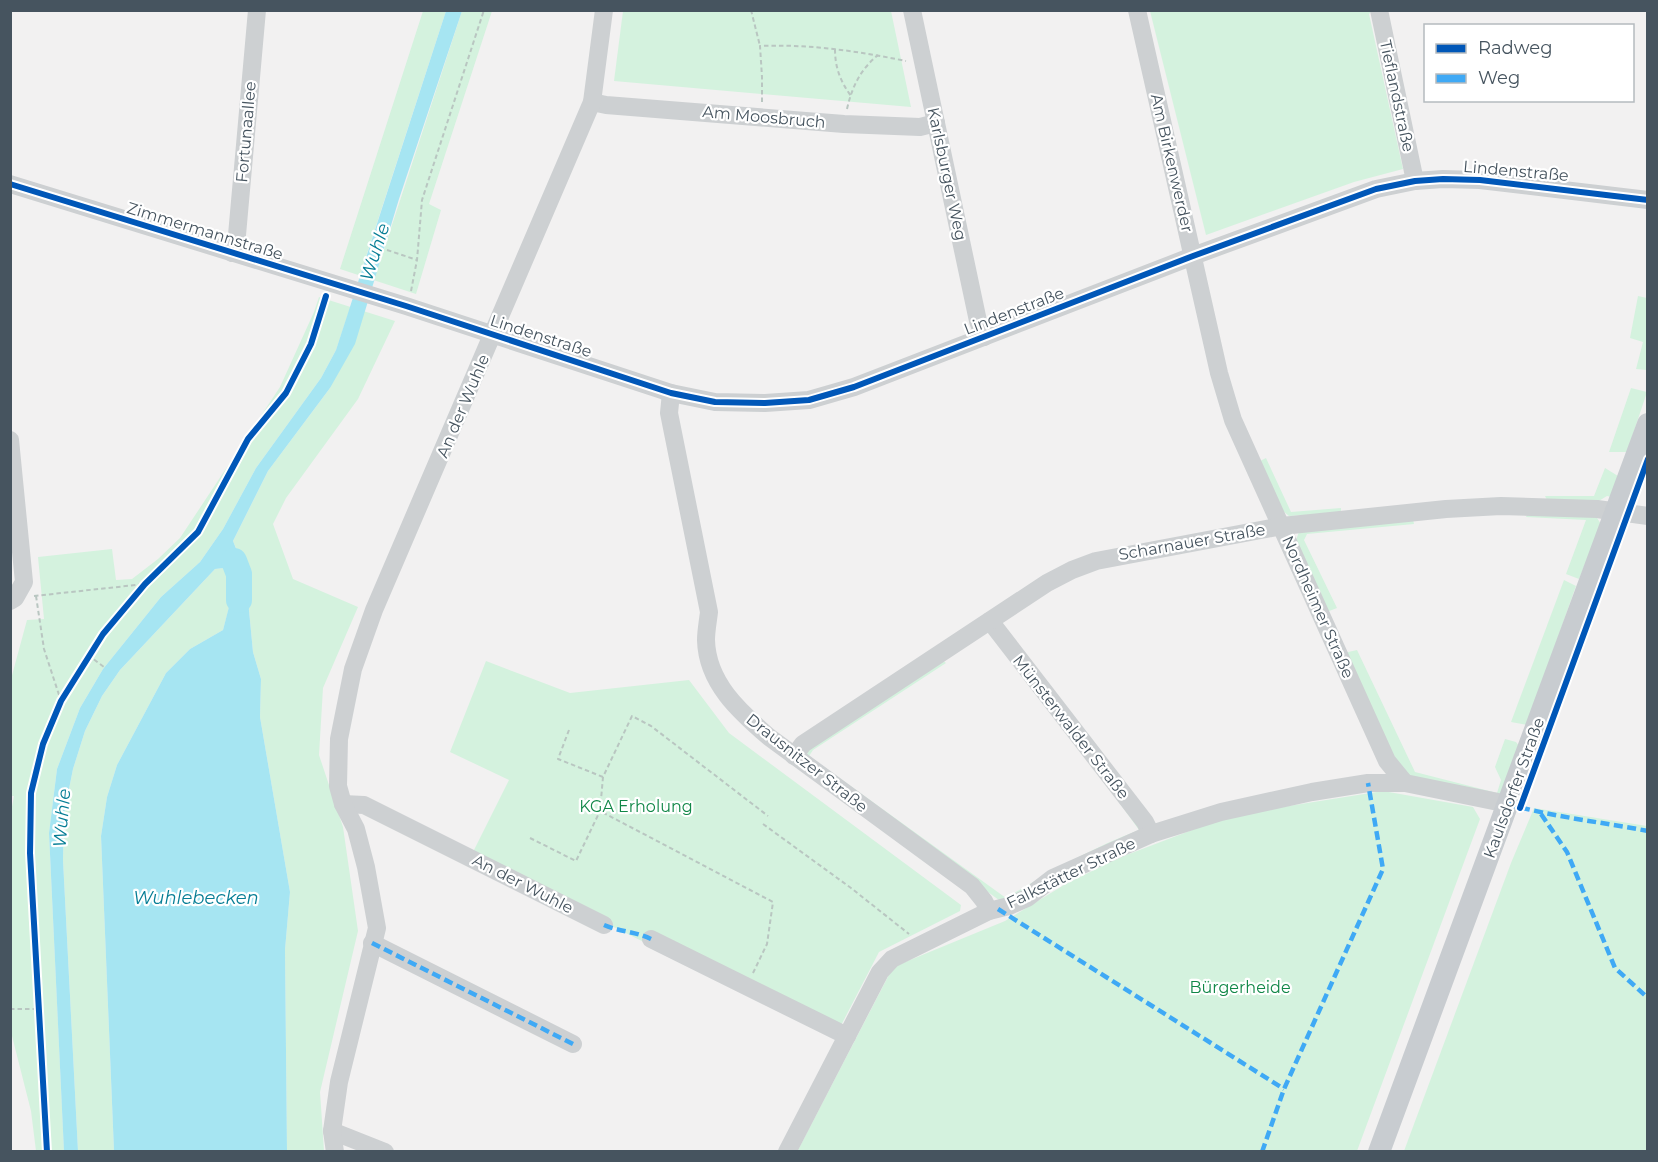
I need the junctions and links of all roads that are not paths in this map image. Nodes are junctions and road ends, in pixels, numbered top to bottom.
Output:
1 (257, 10) edge
2 (603, 10) edge
3 (912, 10) edge
4 (1137, 10) edge
5 (1379, 10) edge
6 (592, 102) junction
7 (936, 123) junction
8 (1415, 181) junction
9 (10, 184) edge
10 (1647, 200) edge
11 (232, 253) junction
12 (1193, 256) junction
13 (401, 299) joint
14 (494, 335) junction
15 (984, 337) junction
16 (672, 393) junction
17 (1233, 420) joint
18 (1647, 424) edge
19 (10, 440) edge
20 (1616, 511) junction
21 (1647, 516) edge
22 (1282, 526) junction
23 (13, 599) edge
24 (990, 621) junction
25 (794, 756) junction
26 (1387, 761) junction
27 (1368, 783) junction
28 (1405, 783) junction
29 (343, 804) junction
30 (1508, 804) junction
31 (1151, 834) junction
32 (989, 911) junction
33 (604, 925) dead end
34 (651, 939) dead end
35 (372, 944) junction
36 (847, 1036) junction
37 (573, 1044) dead end
38 (332, 1131) junction
39 (335, 1152) edge
40 (385, 1152) edge
41 (788, 1152) edge
42 (1379, 1152) edge

1 - 11 street, Fortunaallee
2 - 6 street, An der Wuhle
3 - 7 street, Karlsburger Weg
4 - 12 street, Am Birkenwerder
5 - 8 street, Tieflandstraße
6 - 7 street, Am Moosbruch
6 - 14 street, An der Wuhle
7 - 15 street, Karlsburger Weg
8 - 10 street, Lindenstraße
8 - 12 street, Lindenstraße
9 - 11 street, Zimmermannstraße
11 - 13 street, Zimmermannstraße
12 - 15 street, Lindenstraße
12 - 17 street, Am Birkenwerder
13 - 14 street, Lindenstraße
14 - 16 street, Lindenstraße
14 - 29 street, An der Wuhle
15 - 16 street, Lindenstraße
16 - 25 street, Drausnitzer Straße
17 - 22 street, Nordheimer Straße
18 - 20 main road, Kaulsdorfer Straße
19 - 23 street
20 - 21 street, Scharnauer Straße
20 - 22 street, Scharnauer Straße
20 - 30 main road, Kaulsdorfer Straße
22 - 24 street, Scharnauer Straße
22 - 26 street, Nordheimer Straße
24 - 25 street, Scharnauer Straße
24 - 31 street, Münsterwalder Straße
25 - 32 street, Drausnitzer Straße
26 - 27 street
26 - 28 street, Nordheimer Straße
27 - 28 street, Falkstätter Straße
27 - 31 street, Falkstätter Straße
28 - 30 street, Falkstätter Straße
29 - 33 street, An der Wuhle
29 - 35 street, An der Wuhle
30 - 42 main road, Kaulsdorfer Straße
31 - 32 street, Falkstätter Straße
32 - 36 street, Falkstätter Straße
34 - 36 street
35 - 37 street
35 - 38 street, An der Wuhle
36 - 41 street, Falkstätter Straße
38 - 39 street, An der Wuhle
38 - 40 street

